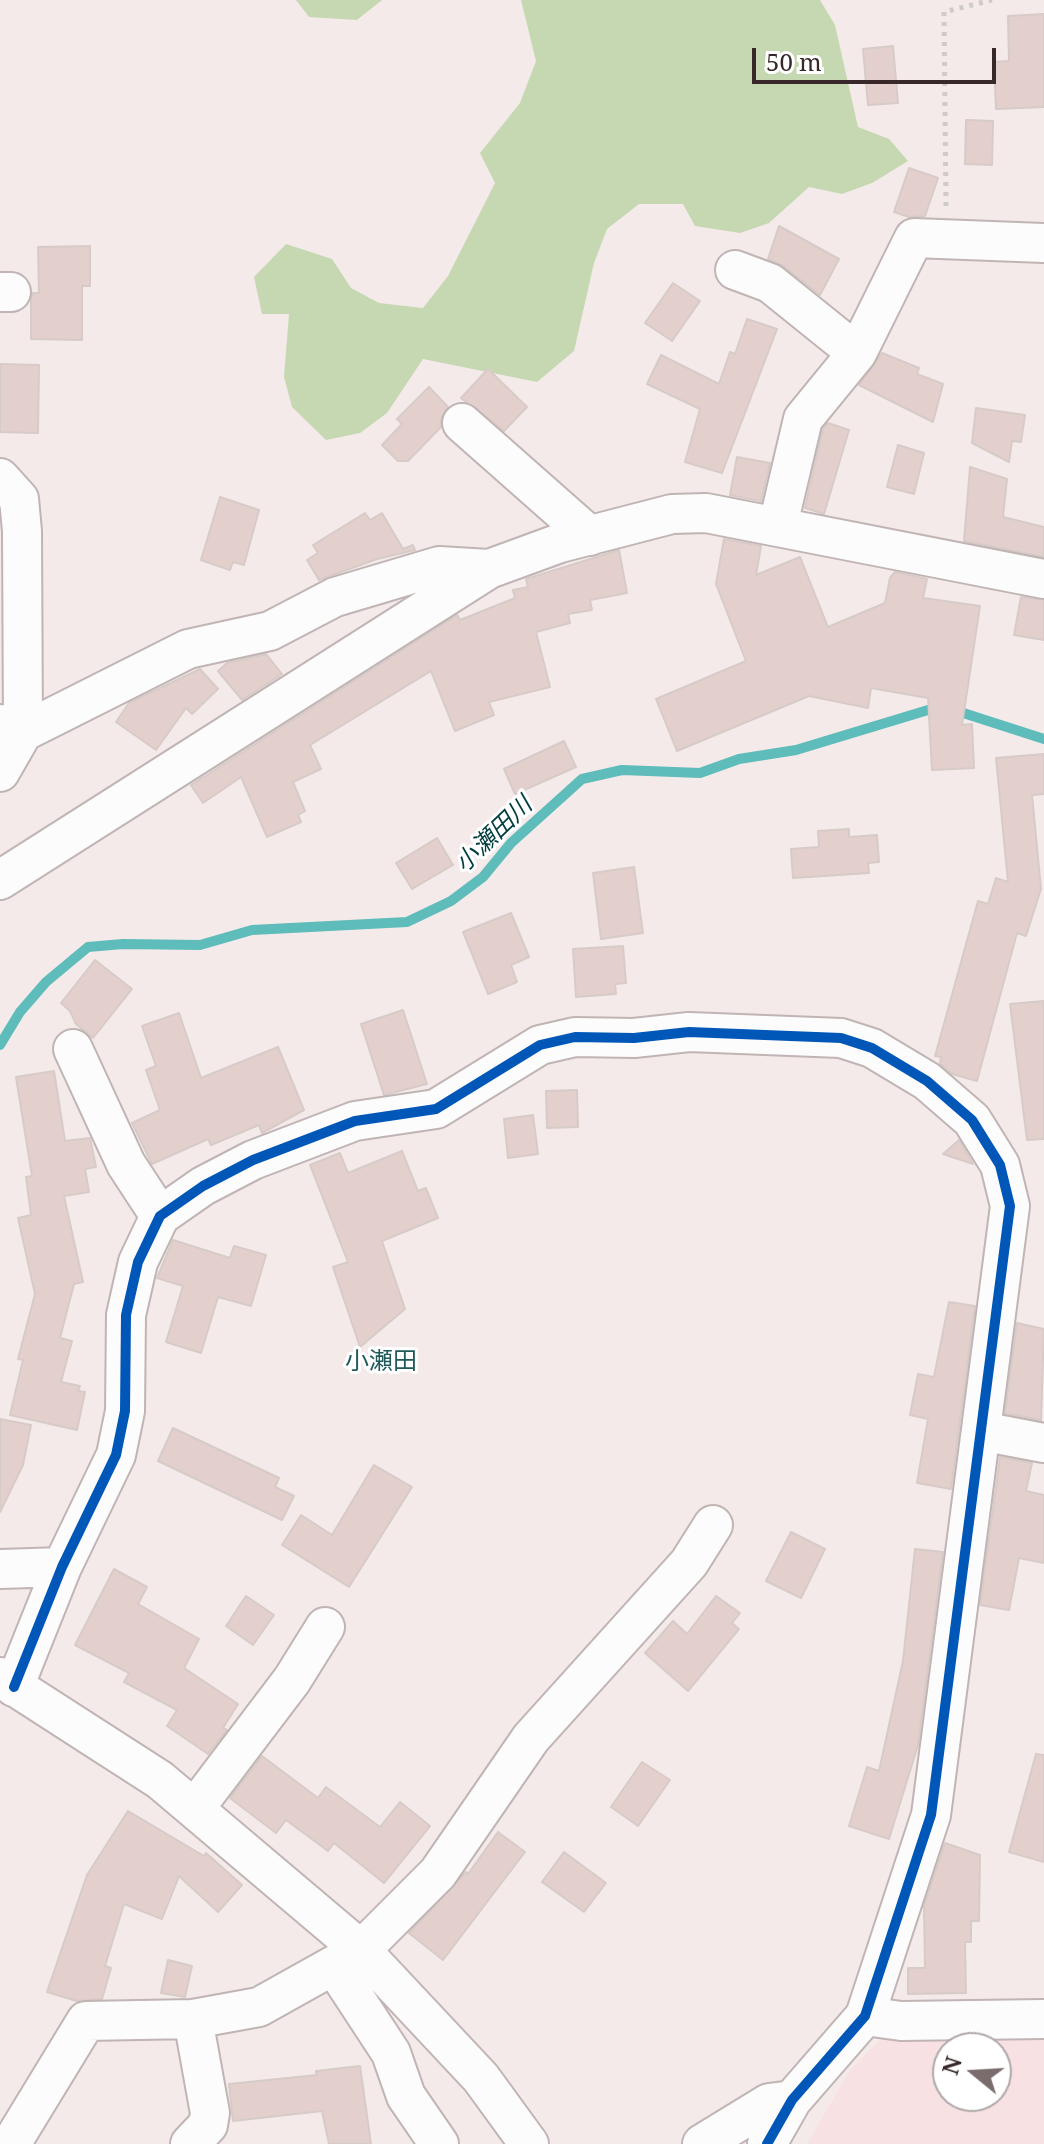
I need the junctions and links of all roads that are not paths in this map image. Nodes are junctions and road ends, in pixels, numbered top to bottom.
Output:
1 (1044, 243) edge
2 (735, 270) dead end
3 (857, 353) junction
4 (462, 423) dead end
5 (0, 478) edge
6 (778, 525) junction
7 (590, 536) junction
8 (489, 569) junction
9 (1044, 579) edge
10 (11, 728) edge
11 (0, 772) edge
12 (0, 880) edge
13 (73, 1049) dead end
14 (160, 1216) junction
15 (981, 1431) junction
16 (1044, 1443) edge
17 (713, 1525) dead end
18 (62, 1567) junction
19 (0, 1569) edge
20 (325, 1627) dead end
21 (7, 1682) edge
22 (195, 1808) junction
23 (348, 1958) junction
24 (883, 2018) junction
25 (193, 2019) junction
26 (1044, 2019) edge
27 (792, 2100) junction
28 (11, 2144) edge
29 (190, 2144) edge
30 (439, 2144) edge
31 (529, 2144) edge
32 (702, 2144) edge
33 (767, 2144) edge
34 (796, 2144) edge

1 - 3 street
2 - 3 street
3 - 6 street
4 - 7 street
5 - 10 street
6 - 7 street
6 - 9 street
7 - 8 street
8 - 10 street
8 - 12 street
10 - 11 street
13 - 14 street
14 - 15 street
14 - 18 street
15 - 16 street
15 - 24 street
17 - 23 street
18 - 19 street
18 - 21 street
20 - 22 street
21 - 22 street
22 - 23 street
23 - 25 street
23 - 30 street
23 - 31 street
24 - 26 street
24 - 27 street
24 - 34 street
25 - 28 street
25 - 29 street
27 - 32 street
27 - 33 street

